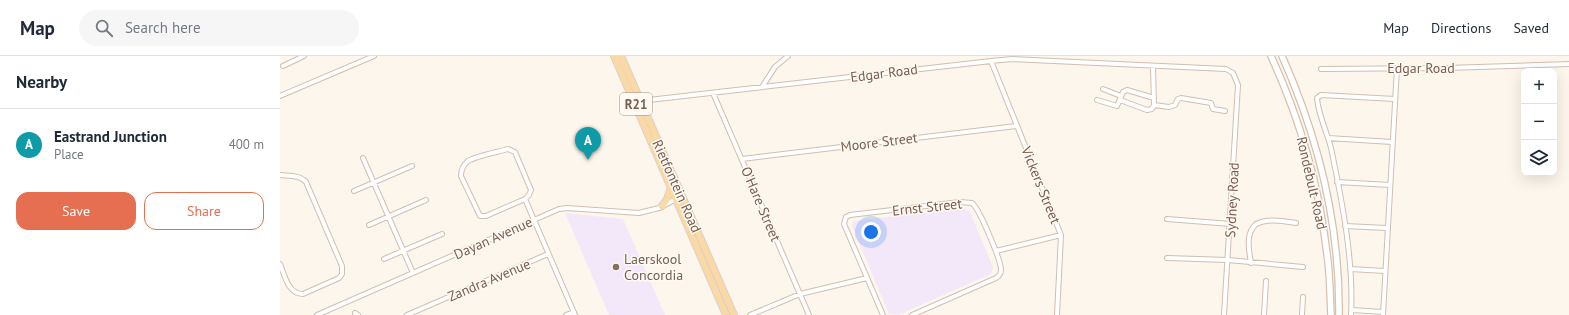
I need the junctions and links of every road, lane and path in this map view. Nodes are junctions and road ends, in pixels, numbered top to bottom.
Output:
1 (304, 56) edge
2 (374, 56) edge
3 (614, 56) edge
4 (621, 56) edge
5 (788, 56) edge
6 (1271, 56) edge
7 (1282, 56) edge
8 (370, 57) edge
9 (991, 61) junction
10 (1569, 64) edge
11 (283, 66) dead end
12 (1153, 66) junction
13 (1397, 68) junction
14 (1321, 69) dead end
15 (1238, 84) joint
16 (762, 87) junction
17 (1103, 89) dead end
18 (713, 93) junction
19 (280, 96) edge
20 (1120, 98) junction
21 (1154, 98) junction
22 (1097, 100) dead end
23 (1395, 100) junction
24 (640, 101) junction
25 (1154, 105) junction
26 (1224, 111) dead end
27 (1016, 126) junction
28 (1328, 138) junction
29 (1392, 142) junction
30 (363, 158) dead end
31 (742, 159) junction
32 (412, 166) dead end
33 (280, 175) edge
34 (374, 182) junction
35 (1337, 182) junction
36 (1390, 185) junction
37 (671, 187) junction
38 (354, 191) dead end
39 (682, 196) junction
40 (525, 199) junction
41 (676, 199) junction
42 (426, 200) dead end
43 (662, 206) junction
44 (389, 216) junction
45 (1167, 219) dead end
46 (534, 220) junction
47 (1296, 223) dead end
48 (1231, 224) junction
49 (369, 225) dead end
50 (1345, 226) junction
51 (1387, 228) junction
52 (442, 234) dead end
53 (1061, 235) junction
54 (404, 251) junction
55 (996, 251) junction
56 (548, 254) junction
57 (1167, 258) dead end
58 (384, 259) dead end
59 (1228, 260) junction
60 (1252, 263) junction
61 (280, 264) edge
62 (1303, 267) dead end
63 (1350, 268) junction
64 (1385, 271) junction
65 (414, 273) junction
66 (867, 278) junction
67 (1266, 281) dead end
68 (723, 290) junction
69 (717, 293) junction
70 (800, 294) junction
71 (1303, 297) dead end
72 (574, 313) edge
73 (1351, 313) edge
74 (1383, 314) edge
75 (317, 315) edge
76 (407, 315) edge
77 (566, 315) edge
78 (726, 315) edge
79 (734, 315) edge
80 (750, 315) edge
81 (809, 315) edge
82 (882, 315) edge
83 (912, 315) edge
84 (1057, 315) edge
85 (1224, 315) edge
86 (1264, 315) edge
87 (1302, 315) edge
88 (1331, 315) edge
89 (1339, 315) edge

1 - 11 street
2 - 8 street
3 - 37 main road, Rietfontein Road / R21
4 - 24 main road, Rietfontein Road / R21
5 - 16 street
6 - 88 main road, Rondebult Road
7 - 89 main road, Rondebult Road
8 - 19 street
9 - 12 street, Edgar Road
9 - 16 street, Edgar Road
9 - 27 street, Vickers Street
10 - 13 street, Edgar Road
12 - 15 street, Edgar Road
12 - 21 street
13 - 14 street, Edgar Road
13 - 23 street
15 - 48 street, Sydney Road
16 - 18 street, Edgar Road
17 - 20 street
18 - 24 street, Edgar Road
18 - 31 street, O'Hare Street
20 - 21 street
20 - 22 street
20 - 25 street
21 - 25 street
23 - 28 street
23 - 29 street
24 - 39 main road, Rietfontein Road / R21
25 - 26 street
27 - 31 street, Moore Street
27 - 53 street, Vickers Street
28 - 29 street
28 - 35 street
29 - 36 street
30 - 34 street
31 - 70 street, O'Hare Street
32 - 34 street
33 - 61 street
34 - 38 street
34 - 44 street
35 - 36 street
35 - 50 street
36 - 51 street
37 - 41 main road, Rietfontein Road / R21
37 - 43 main road
39 - 41 street, Dayan Avenue
39 - 68 main road, Rietfontein Road / R21
40 - 40 street
40 - 46 street
41 - 43 street, Dayan Avenue
41 - 69 main road, Rietfontein Road / R21
42 - 44 street
43 - 46 street, Dayan Avenue
44 - 49 street
44 - 54 street
45 - 48 street
46 - 56 street
46 - 65 street, Dayan Avenue
47 - 60 street
48 - 59 street, Sydney Road
50 - 51 street
50 - 63 street
51 - 64 street
52 - 54 street
53 - 55 street
53 - 84 street, Vickers Street
54 - 58 street
54 - 65 street
55 - 66 street, Ernst Street
55 - 83 street
56 - 72 street
56 - 76 street, Zandra Avenue
57 - 59 street
59 - 60 street
59 - 85 street, Sydney Road
60 - 62 street
63 - 64 street
63 - 73 street
64 - 74 street
65 - 75 street, Dayan Avenue
66 - 70 street
66 - 82 street
67 - 86 street
68 - 69 main road
68 - 79 main road, Rietfontein Road / R21
69 - 78 main road, Rietfontein Road / R21
70 - 80 street
70 - 81 street, O'Hare Street
71 - 87 street
72 - 77 street
73 - 74 street

